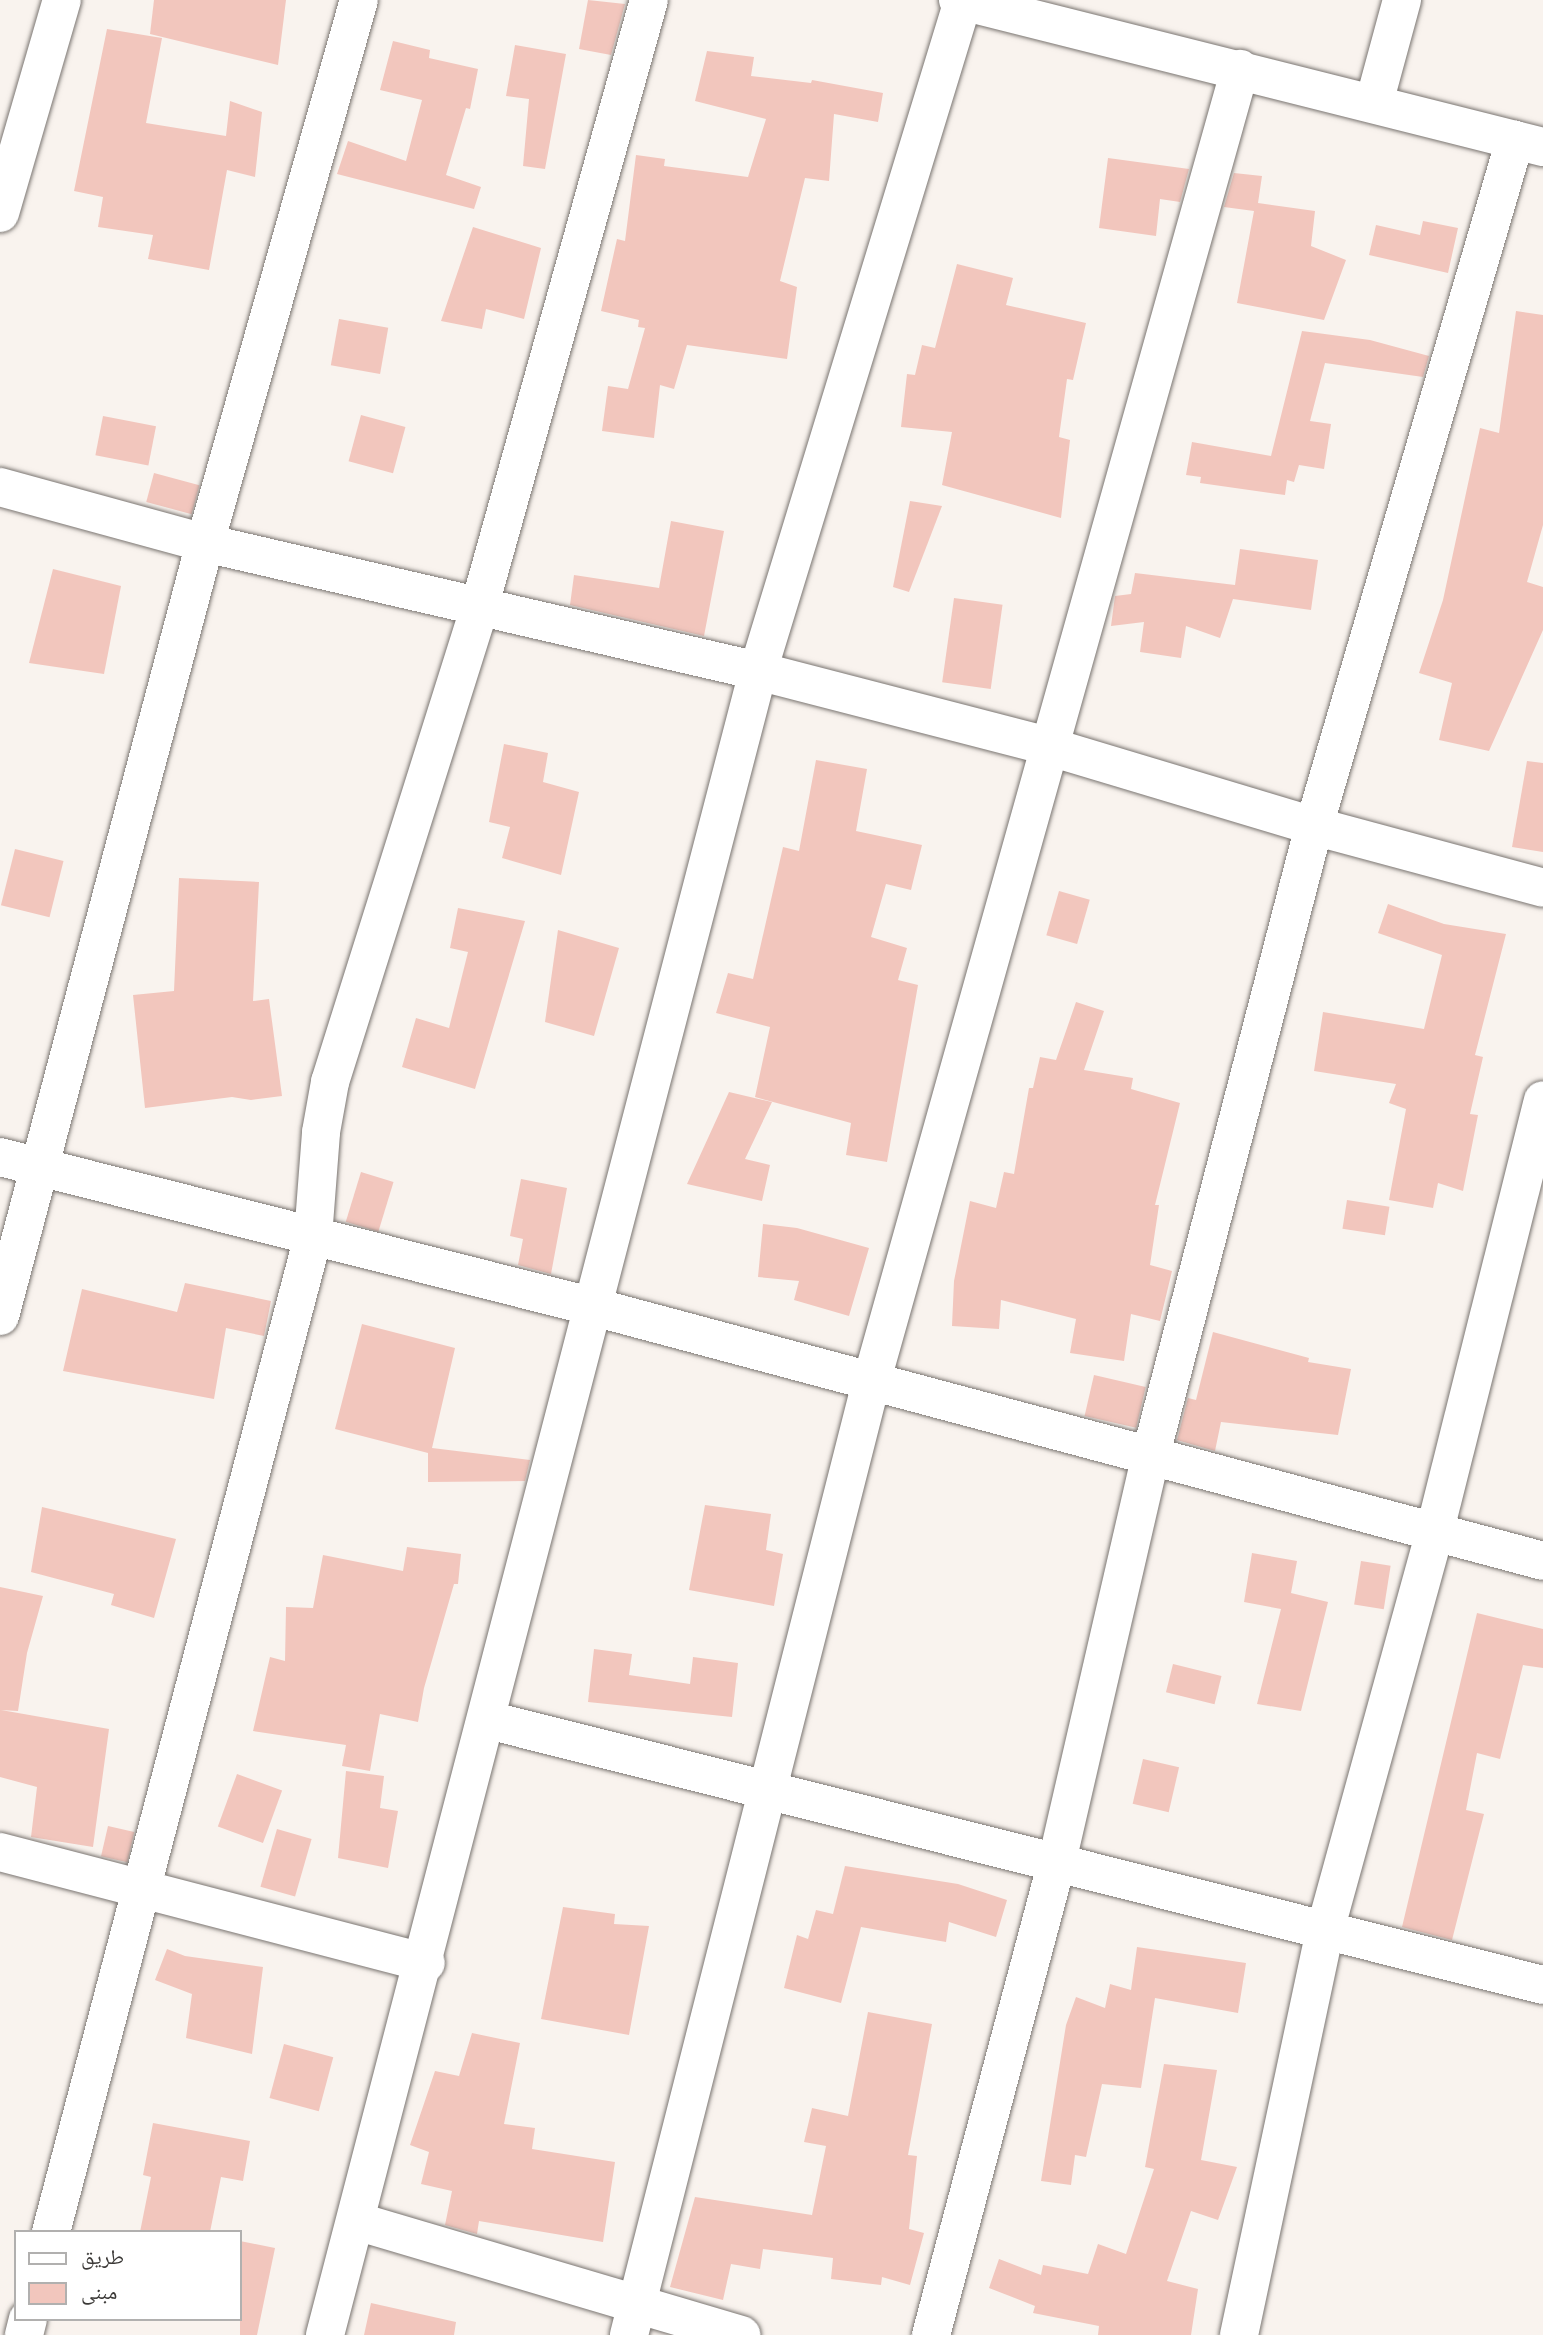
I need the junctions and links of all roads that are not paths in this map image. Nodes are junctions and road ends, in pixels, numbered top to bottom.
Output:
1 (62, 0) edge
2 (359, 0) edge
3 (649, 0) edge
4 (1402, 0) edge
5 (961, 1) edge
6 (1048, 11) edge
7 (1240, 69) junction
8 (1374, 103) junction
9 (1529, 144) edge
10 (0, 213) edge
11 (0, 487) edge
12 (205, 543) junction
13 (479, 608) junction
14 (758, 671) junction
15 (1047, 746) junction
16 (1314, 826) junction
17 (1543, 888) edge
18 (1543, 1100) edge
19 (0, 1157) edge
20 (40, 1167) junction
21 (313, 1237) junction
22 (594, 1307) junction
23 (0, 1316) edge
24 (871, 1383) junction
25 (1150, 1458) junction
26 (1435, 1530) junction
27 (1543, 1561) edge
28 (488, 1720) junction
29 (769, 1788) junction
30 (0, 1852) edge
31 (1056, 1866) junction
32 (143, 1888) junction
33 (1326, 1927) junction
34 (426, 1963) junction
35 (1543, 1985) edge
36 (356, 2221) junction
37 (52, 2230) edge
38 (633, 2320) edge
39 (325, 2335) edge
40 (742, 2335) edge
41 (931, 2335) edge
42 (1239, 2335) edge

1 - 10 street
2 - 12 street
3 - 13 street
4 - 8 street
5 - 6 street
5 - 14 street
6 - 7 street
7 - 8 street
7 - 15 street
8 - 9 street
9 - 16 street
11 - 12 street
12 - 13 street
12 - 20 street
13 - 14 street
13 - 21 street
14 - 15 street
14 - 22 street
15 - 16 street
15 - 24 street
16 - 17 street
16 - 25 street
18 - 26 street
19 - 20 street
20 - 21 street
20 - 23 street
21 - 22 street
21 - 32 street
22 - 24 street
22 - 28 street
24 - 25 street
24 - 29 street
25 - 26 street
25 - 31 street
26 - 27 street
26 - 33 street
28 - 29 street
28 - 34 street
29 - 31 street
29 - 38 street
30 - 32 street
31 - 33 street
31 - 41 street
32 - 34 street
32 - 37 street
33 - 35 street
33 - 42 street
34 - 36 street
36 - 38 street
36 - 39 street
38 - 40 street

